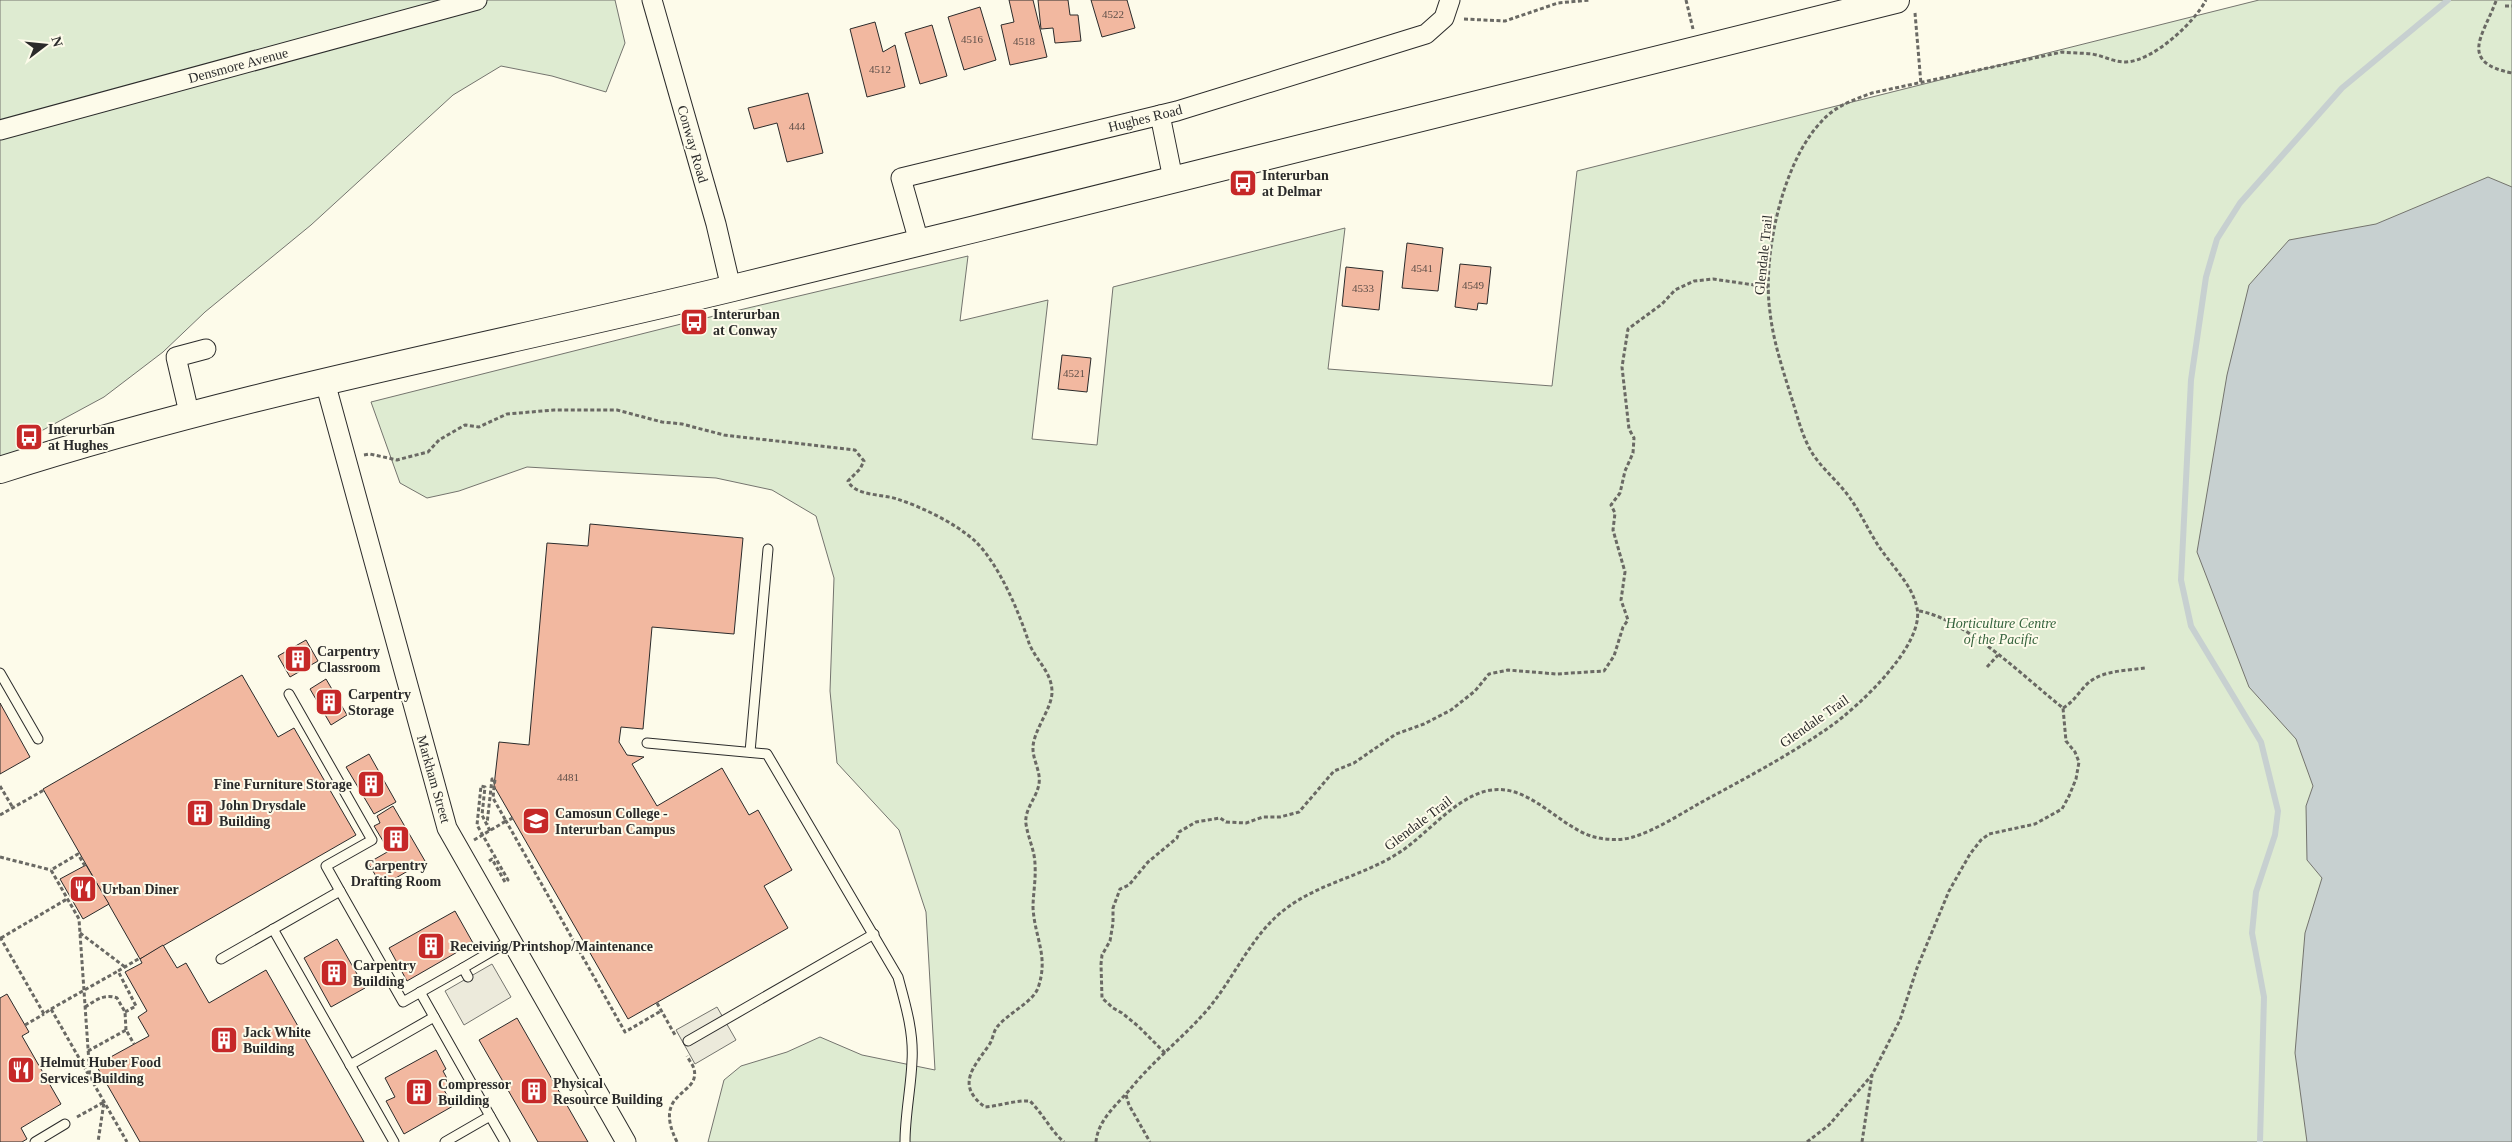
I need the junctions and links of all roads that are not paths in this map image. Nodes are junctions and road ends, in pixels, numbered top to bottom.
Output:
1 (477, 0) edge
2 (652, 0) edge
3 (1450, 0) edge
4 (1905, 5) edge
5 (1160, 115) junction
6 (0, 130) edge
7 (1173, 179) junction
8 (919, 242) junction
9 (731, 288) junction
10 (206, 349) dead end
11 (325, 382) junction
12 (190, 417) junction
13 (0, 470) edge
14 (768, 549) dead end
15 (0, 673) edge
16 (289, 694) dead end
17 (38, 739) dead end
18 (647, 743) dead end
19 (750, 752) junction
20 (340, 891) junction
21 (273, 930) junction
22 (874, 934) junction
23 (511, 940) junction
24 (221, 959) dead end
25 (463, 968) junction
26 (468, 977) dead end
27 (420, 992) junction
28 (434, 1017) junction
29 (688, 1041) dead end
30 (350, 1065) junction
31 (490, 1116) junction
32 (65, 1124) road end
33 (35, 1142) edge
34 (394, 1142) edge
35 (445, 1142) edge
36 (505, 1142) edge
37 (626, 1142) edge
38 (905, 1142) edge

1 - 6 street, Densmore Avenue
2 - 9 street, Conway Road
3 - 5 street, Hughes Road
4 - 7 main road
5 - 7 street
5 - 8 street, Hughes Road
7 - 8 main road
8 - 9 main road
9 - 11 main road
10 - 12 street
11 - 12 main road
11 - 23 street, Markham Street
12 - 13 main road
14 - 19 lane
15 - 17 lane
16 - 20 lane
18 - 19 lane
19 - 22 lane
20 - 21 lane
20 - 27 lane
21 - 24 lane
21 - 30 lane
22 - 29 lane
22 - 38 lane
23 - 25 lane
23 - 37 street, Markham Street
25 - 26 lane
25 - 27 lane
27 - 28 lane
28 - 30 lane
28 - 31 lane
30 - 34 lane
31 - 35 lane
31 - 36 lane
32 - 33 lane

